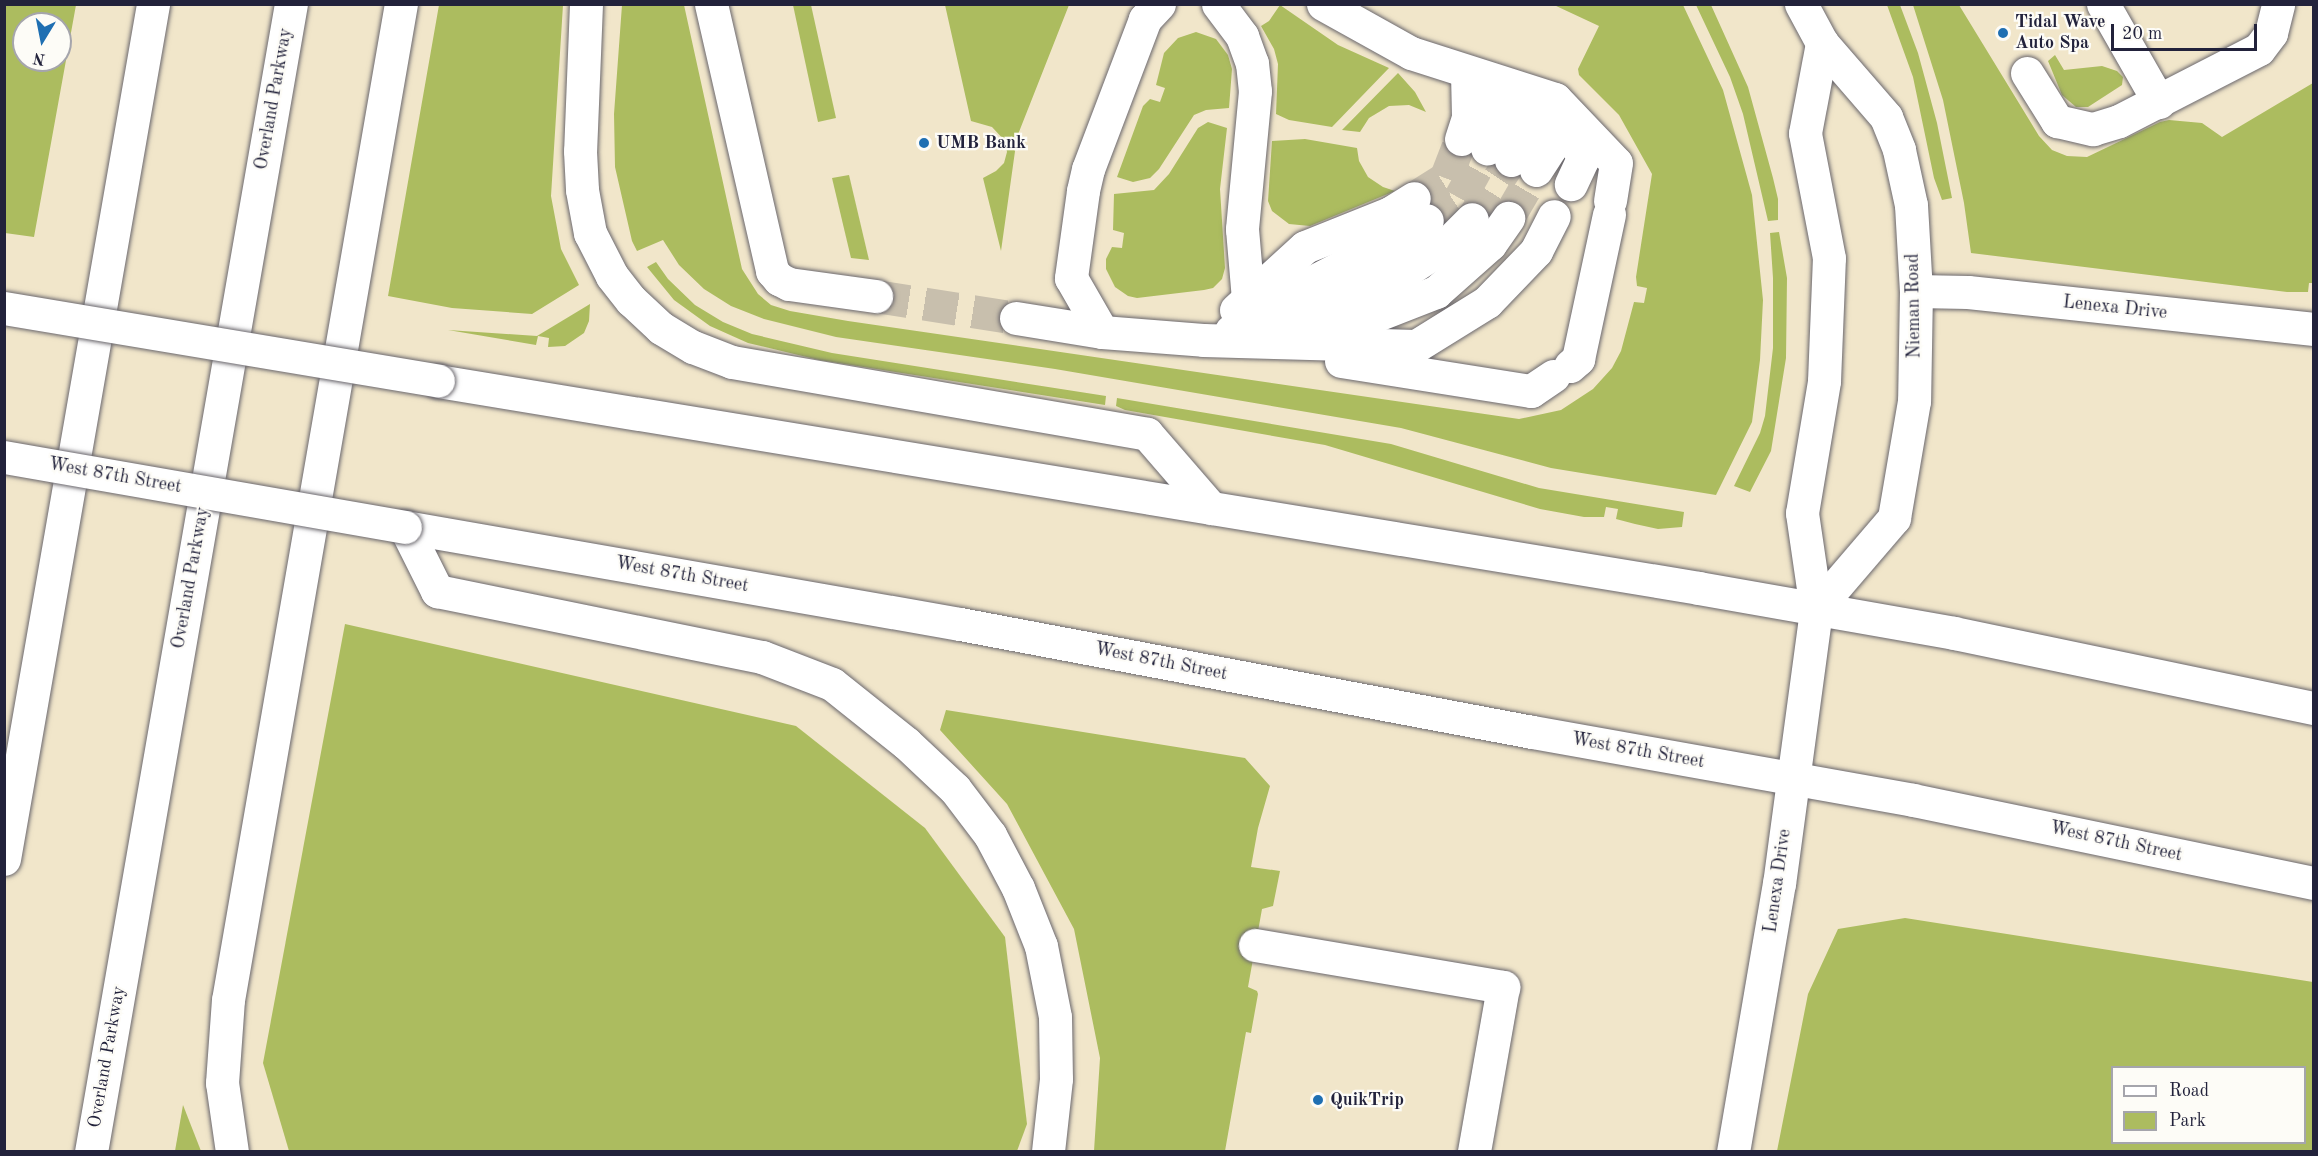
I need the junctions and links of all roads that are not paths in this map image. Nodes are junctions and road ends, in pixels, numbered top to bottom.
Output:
1 (153, 4) edge
2 (291, 4) edge
3 (401, 4) edge
4 (586, 4) edge
5 (711, 4) edge
6 (1159, 4) edge
7 (1218, 4) edge
8 (1323, 4) edge
9 (1801, 4) edge
10 (2103, 4) edge
11 (2278, 4) edge
12 (1822, 43) junction
13 (2027, 73) dead end
14 (1512, 86) junction
15 (2159, 102) junction
16 (1571, 184) dead end
17 (1554, 216) dead end
18 (1508, 218) tunnel mouth
19 (1472, 219) tunnel mouth
20 (1916, 291) junction
21 (876, 296) tunnel mouth
22 (1248, 299) junction
23 (4, 308) edge
24 (1016, 318) tunnel mouth
25 (2313, 329) edge
26 (1102, 332) junction
27 (1203, 339) junction
28 (4, 457) edge
29 (1211, 508) junction
30 (405, 527) junction
31 (1816, 609) junction
32 (2313, 708) edge
33 (1792, 779) junction
34 (4, 859) edge
35 (2313, 883) edge
36 (1256, 945) dead end
37 (91, 1152) edge
38 (232, 1152) edge
39 (1048, 1152) edge
40 (1474, 1152) edge
41 (1733, 1152) edge

1 - 34 main road
2 - 37 main road, Overland Parkway
3 - 38 main road
4 - 29 main road
5 - 21 main road
6 - 26 main road
7 - 22 main road
8 - 14 main road
9 - 12 main road, Nieman Road
10 - 15 main road
11 - 15 main road
12 - 20 main road, Nieman Road
12 - 31 main road, Lenexa Drive
13 - 15 main road
14 - 14 main road
14 - 16 main road
14 - 27 main road
17 - 27 main road
18 - 27 main road
19 - 27 main road
20 - 25 main road, Lenexa Drive
20 - 31 main road, Nieman Road
22 - 27 main road
22 - 27 main road
23 - 29 main road, bridge
24 - 26 main road
26 - 27 main road
28 - 30 main road, West 87th Street, bridge
29 - 31 main road
30 - 33 main road, West 87th Street
30 - 39 main road
31 - 32 main road
31 - 33 main road, Lenexa Drive
33 - 35 main road, West 87th Street
33 - 41 main road, Lenexa Drive
36 - 40 main road

